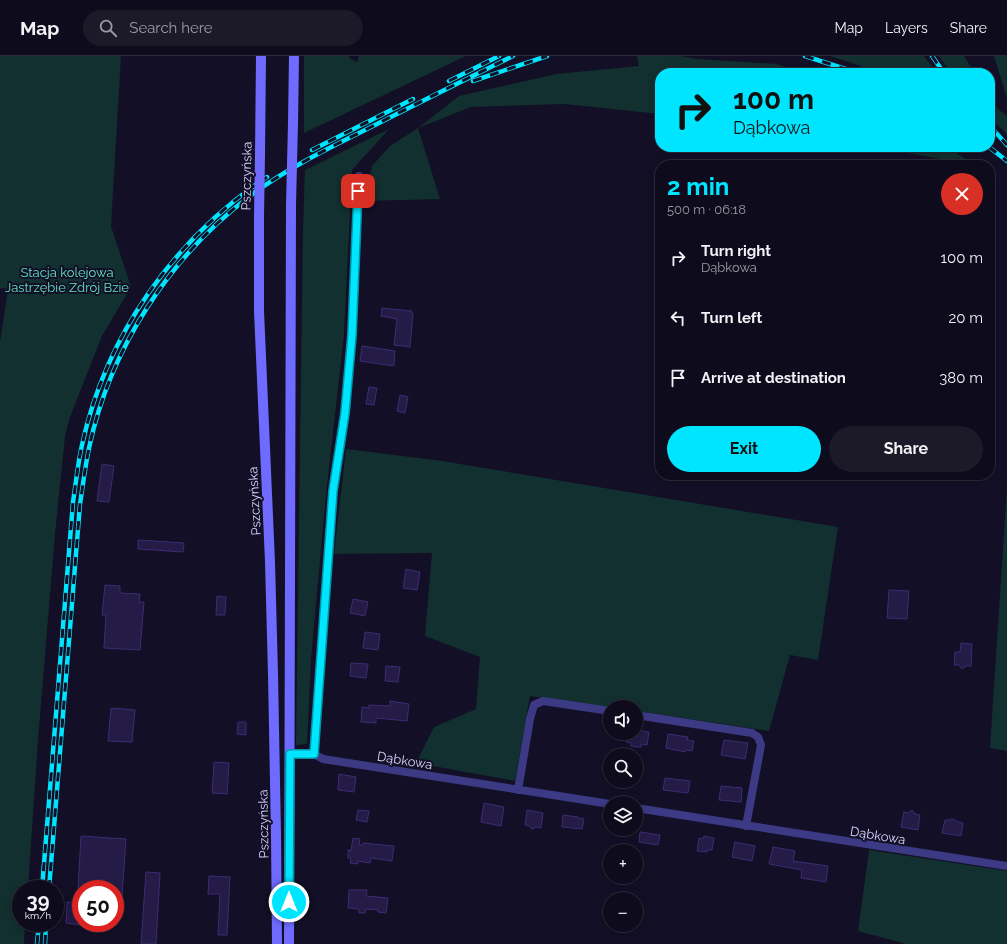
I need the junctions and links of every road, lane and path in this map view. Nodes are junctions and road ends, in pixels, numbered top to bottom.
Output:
1 (261, 56) edge
2 (294, 56) edge
3 (359, 176) dead end
4 (603, 710) edge
5 (643, 716) edge
6 (290, 754) junction
7 (314, 754) junction
8 (518, 790) junction
9 (603, 803) edge
10 (643, 809) edge
11 (746, 826) junction
12 (1007, 866) edge
13 (277, 944) edge
14 (289, 944) edge

1 - 13 main road, Pszczyńska, bridge
2 - 6 main road, Pszczyńska, bridge
3 - 7 street
4 - 8 street
5 - 11 street
6 - 7 street, Dąbkowa
6 - 14 main road, Pszczyńska
7 - 8 street, Dąbkowa
8 - 9 street, Dąbkowa
10 - 11 street, Dąbkowa
11 - 12 street, Dąbkowa

